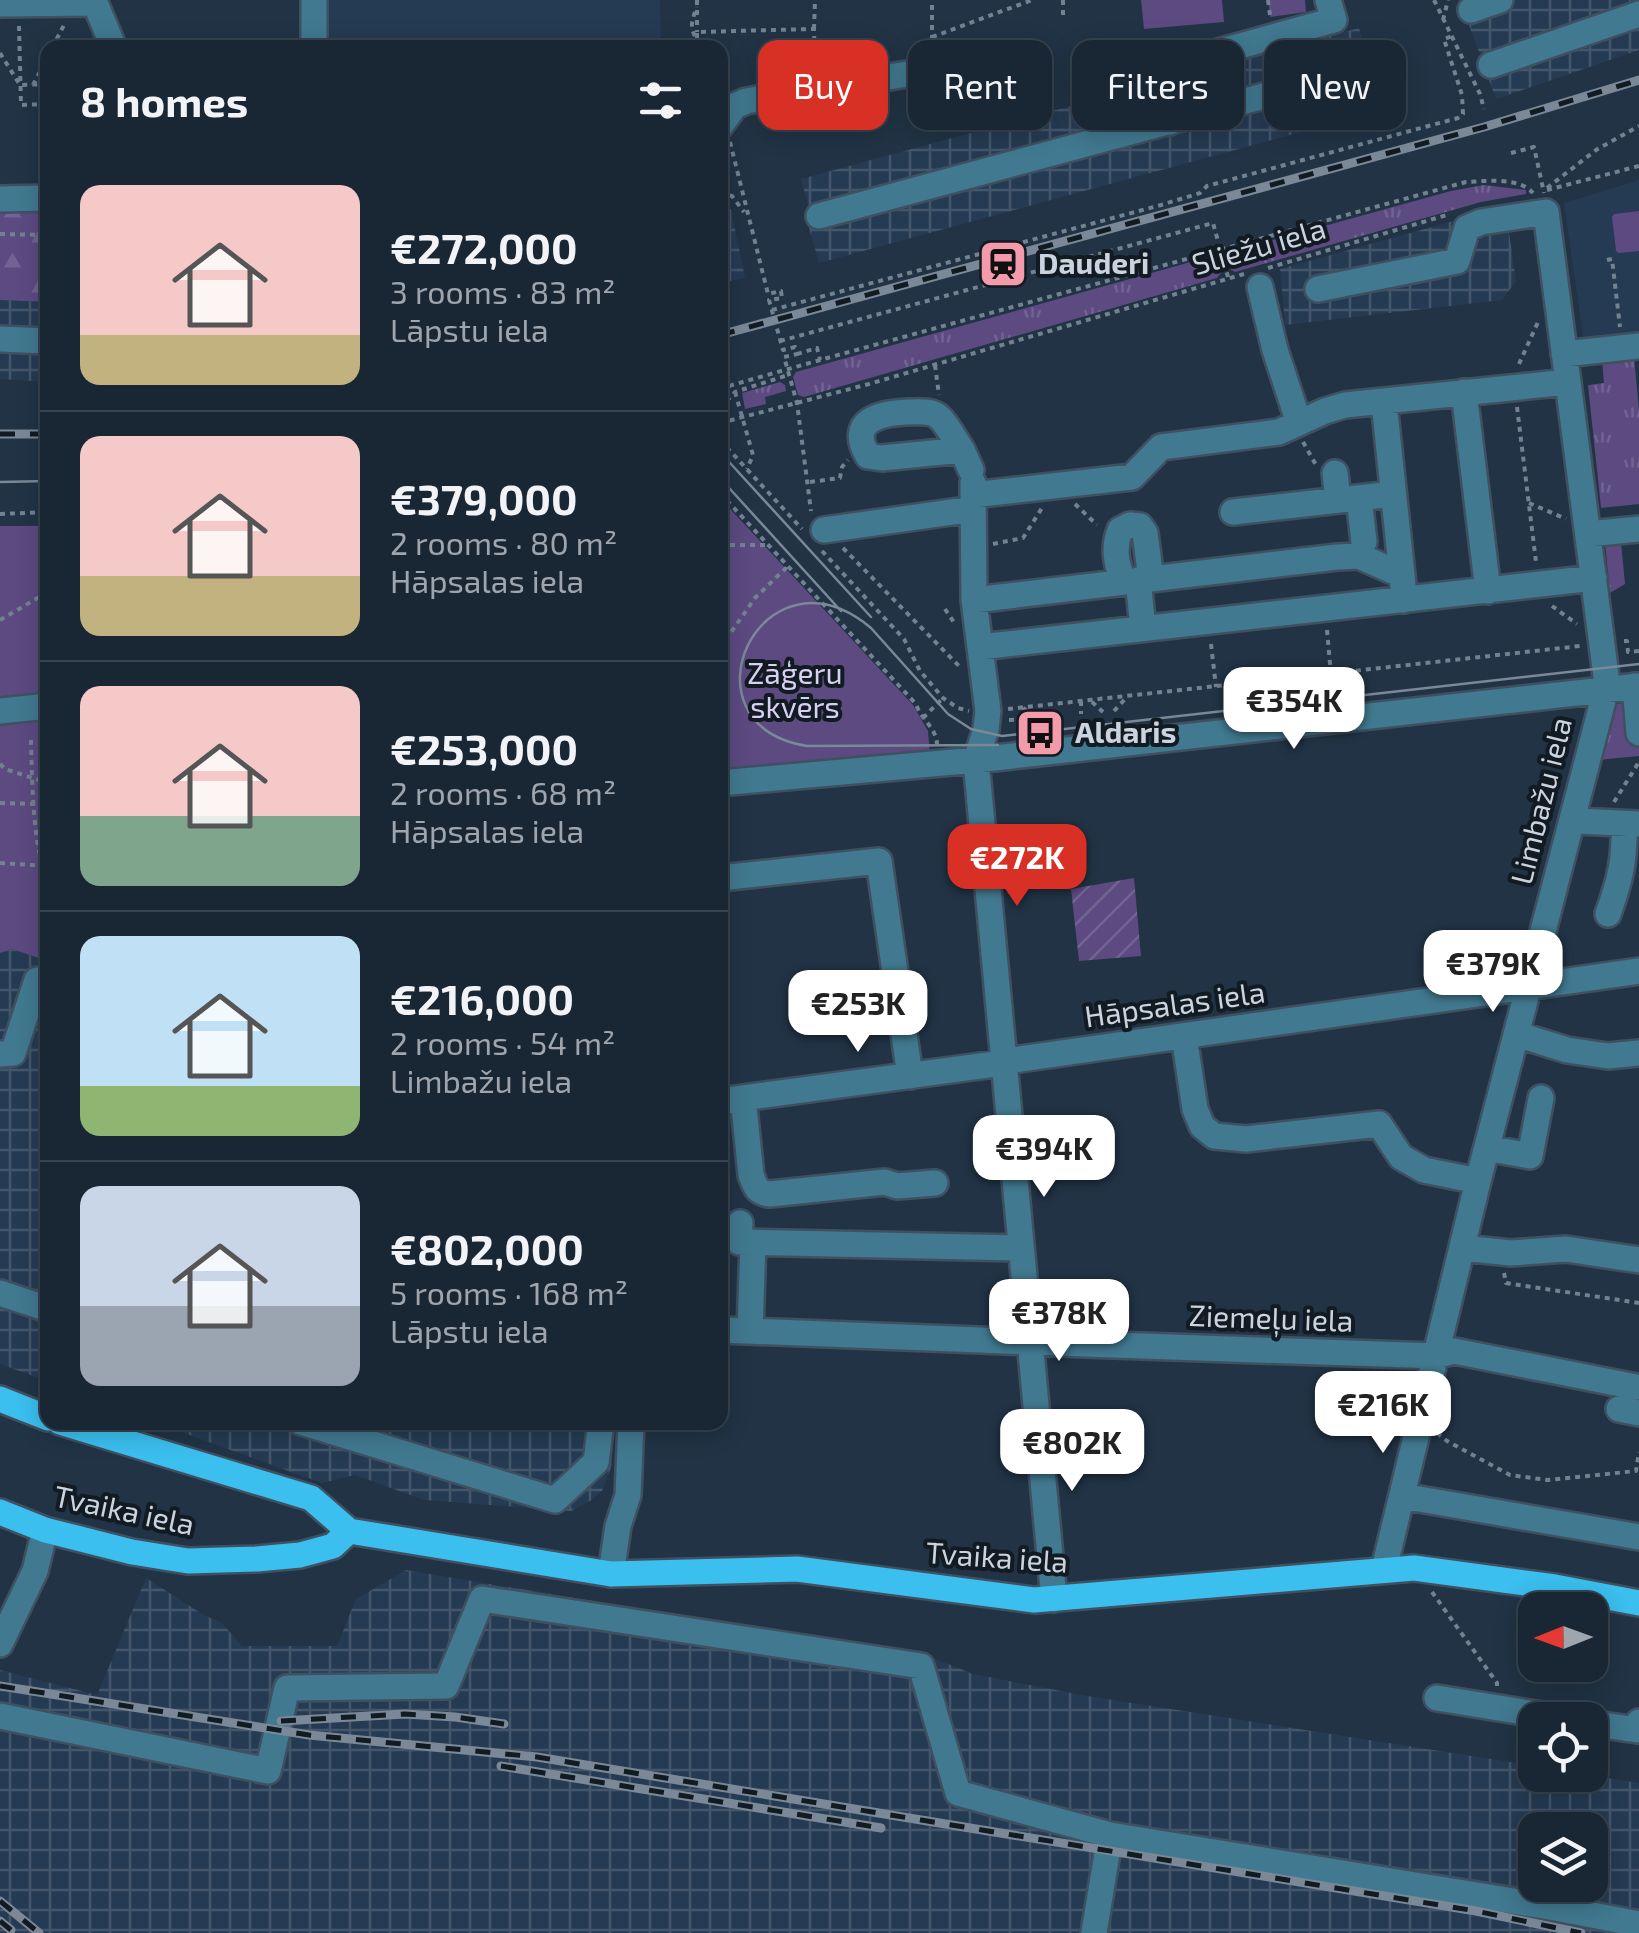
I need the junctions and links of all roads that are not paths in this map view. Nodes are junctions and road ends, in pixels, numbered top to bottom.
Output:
1 (314, 0) edge
2 (1328, 0) edge
3 (1500, 0) edge
4 (9, 4) edge
5 (1459, 5) edge
6 (1639, 14) edge
7 (111, 40) edge
8 (314, 40) edge
9 (1244, 45) edge
10 (908, 74) edge
11 (1472, 81) road end
12 (728, 121) edge
13 (1140, 130) edge
14 (0, 198) edge
15 (40, 198) edge
16 (819, 216) dead end
17 (1260, 286) dead end
18 (1318, 289) dead end
19 (0, 338) edge
20 (40, 341) edge
21 (1639, 346) edge
22 (1564, 354) junction
23 (1568, 382) junction
24 (1464, 392) junction
25 (1384, 402) junction
26 (1299, 424) junction
27 (1335, 473) dead end
28 (970, 481) junction
29 (1393, 494) junction
30 (1349, 499) junction
31 (1233, 512) dead end
32 (1581, 528) junction
33 (1639, 529) edge
34 (824, 530) road end
35 (1115, 542) road end
36 (1364, 542) dead end
37 (1594, 578) junction
38 (1138, 580) junction
39 (1403, 588) junction
40 (1488, 590) junction
41 (974, 600) junction
42 (1143, 628) junction
43 (980, 646) junction
44 (1637, 686) edge
45 (1606, 689) junction
46 (40, 707) edge
47 (0, 711) edge
48 (1639, 733) edge
49 (976, 760) junction
50 (728, 782) edge
51 (1611, 823) edge
52 (728, 877) edge
53 (1608, 914) dead end
54 (1639, 971) edge
55 (40, 981) edge
56 (1528, 988) junction
57 (1516, 1034) junction
58 (1184, 1036) junction
59 (1639, 1052) edge
60 (0, 1054) edge
61 (1003, 1064) junction
62 (910, 1076) junction
63 (1542, 1098) dead end
64 (732, 1100) edge
65 (1487, 1148) junction
66 (1478, 1181) junction
67 (935, 1182) dead end
68 (1020, 1248) junction
69 (1462, 1248) junction
70 (1639, 1260) edge
71 (0, 1293) edge
72 (40, 1307) edge
73 (728, 1331) edge
74 (750, 1332) junction
75 (1029, 1341) junction
76 (1436, 1356) junction
77 (1636, 1387) dead end
78 (0, 1399) edge
79 (40, 1414) edge
80 (86, 1430) edge
81 (327, 1430) edge
82 (601, 1430) edge
83 (631, 1430) edge
84 (1402, 1496) junction
85 (0, 1512) edge
86 (45, 1530) junction
87 (349, 1532) junction
88 (1639, 1536) edge
89 (1384, 1569) junction
90 (610, 1574) junction
91 (1054, 1599) junction
92 (1639, 1603) edge
93 (0, 1644) edge
94 (1437, 1698) dead end
95 (1518, 1711) edge
96 (0, 1716) edge
97 (1608, 1726) edge
98 (1638, 1730) edge
99 (1110, 1835) junction
100 (1639, 1924) edge
101 (1094, 1933) edge

1 - 8 street
2 - 9 street
3 - 5 street
4 - 7 street
6 - 11 street
10 - 12 street
13 - 16 street
14 - 15 street
17 - 26 street
18 - 22 street, Limbažu iela
19 - 20 street
21 - 22 street
22 - 23 street, Limbažu iela
23 - 24 street
23 - 32 street, Limbažu iela
24 - 25 street
24 - 40 street
25 - 26 street
25 - 29 street
26 - 28 street
27 - 30 street
28 - 28 street
28 - 34 street
28 - 41 street
29 - 30 street
29 - 39 street
30 - 31 street
30 - 36 street
32 - 33 street
32 - 37 street, Limbažu iela
35 - 38 street
37 - 40 street
37 - 45 street, Limbažu iela
38 - 39 street
38 - 41 street
38 - 42 street
39 - 40 street
39 - 42 street
41 - 43 street
42 - 43 street
43 - 49 street
44 - 45 street
44 - 48 street
45 - 49 street
45 - 56 street, Limbažu iela
46 - 47 street
49 - 50 street
49 - 61 street
51 - 53 street
52 - 62 street
54 - 56 street, Hāpsalas iela
55 - 60 street
56 - 57 street, Limbažu iela
56 - 58 street, Hāpsalas iela
57 - 59 street
57 - 65 street, Limbažu iela
58 - 61 street, Hāpsalas iela
58 - 66 street
61 - 62 street, Hāpsalas iela
61 - 68 street
62 - 64 street, Hāpsalas iela
63 - 65 street
64 - 67 street
65 - 66 street, Limbažu iela
66 - 69 street, Limbažu iela
68 - 74 street
68 - 75 street
69 - 70 street
69 - 76 street, Limbažu iela
71 - 72 street
73 - 74 street, Ziemeļu iela
74 - 75 street, Ziemeļu iela
75 - 76 street, Ziemeļu iela
75 - 91 street
76 - 77 street, Ziemeļu iela
76 - 84 street, Limbažu iela
78 - 79 main road, Tvaika iela
80 - 87 main road, Tvaika iela
81 - 82 street
83 - 90 street
84 - 88 street
84 - 89 street, Limbažu iela
85 - 86 main road, Tvaika iela
86 - 87 main road, Tvaika iela
86 - 93 street
87 - 90 main road, Tvaika iela
89 - 91 main road, Tvaika iela
89 - 92 main road, Tvaika iela
90 - 91 main road, Tvaika iela
94 - 95 street
96 - 99 street
97 - 98 street
99 - 100 street
99 - 101 street

